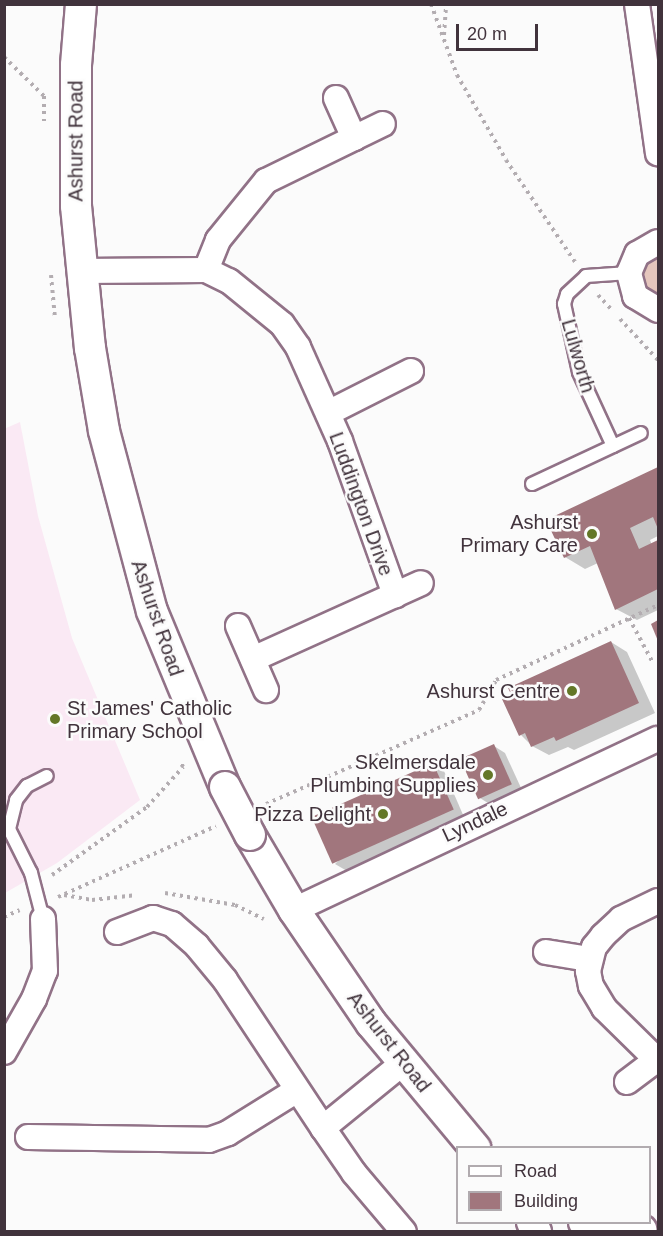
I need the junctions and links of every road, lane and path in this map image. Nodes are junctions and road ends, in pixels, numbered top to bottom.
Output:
1 (81, 4) edge
2 (431, 4) edge
3 (446, 4) edge
4 (637, 4) edge
5 (444, 39) junction
6 (336, 98) dead end
7 (383, 124) dead end
8 (354, 138) junction
9 (658, 154) edge
10 (658, 242) edge
11 (577, 265) dead end
12 (206, 270) junction
13 (81, 271) junction
14 (629, 273) junction
15 (594, 289) dead end
16 (658, 310) edge
17 (658, 360) edge
18 (411, 371) dead end
19 (328, 413) junction
20 (641, 433) dead end
21 (613, 446) junction
22 (532, 484) dead end
23 (421, 583) dead end
24 (395, 595) junction
25 (658, 605) edge
26 (629, 618) junction
27 (238, 626) dead end
28 (253, 660) junction
29 (653, 663) dead end
30 (266, 690) dead end
31 (658, 739) edge
32 (47, 776) dead end
33 (274, 800) dead end
34 (214, 827) dead end
35 (56, 898) dead end
36 (658, 902) edge
37 (294, 910) junction
38 (34, 914) junction
39 (4, 917) edge
40 (117, 932) dead end
41 (546, 952) dead end
42 (589, 959) junction
43 (11, 1024) edge
44 (4, 1052) edge
45 (658, 1060) edge
46 (403, 1063) junction
47 (627, 1082) dead end
48 (297, 1090) junction
49 (323, 1128) junction
50 (28, 1137) dead end
51 (473, 1146) edge
52 (600, 1224) edge
53 (646, 1230) edge
54 (404, 1232) edge

1 - 13 street, Ashurst Road
2 - 5 path
3 - 5 path
4 - 9 street
5 - 11 path
6 - 8 street
7 - 8 street
8 - 12 street
10 - 14 street
12 - 13 street, Luddington Drive
12 - 19 street, Luddington Drive
13 - 37 street, Ashurst Road, bridge
14 - 16 street
14 - 21 lane, Lulworth
15 - 17 path
18 - 19 street, Luddington Drive
19 - 24 street, Luddington Drive
20 - 21 lane
21 - 22 lane
23 - 24 street, Luddington Drive
24 - 28 street, Luddington Drive
25 - 26 path
26 - 29 path
26 - 33 path
27 - 28 street
28 - 30 street
31 - 37 street, Lyndale
32 - 38 lane
34 - 35 path
36 - 42 street
37 - 46 street, Ashurst Road
38 - 39 path
38 - 43 street
40 - 48 street
41 - 42 street
42 - 45 street
43 - 44 street
45 - 47 street
46 - 49 street
46 - 51 street, Ashurst Road
48 - 49 street
48 - 50 street
49 - 54 street
52 - 53 street

